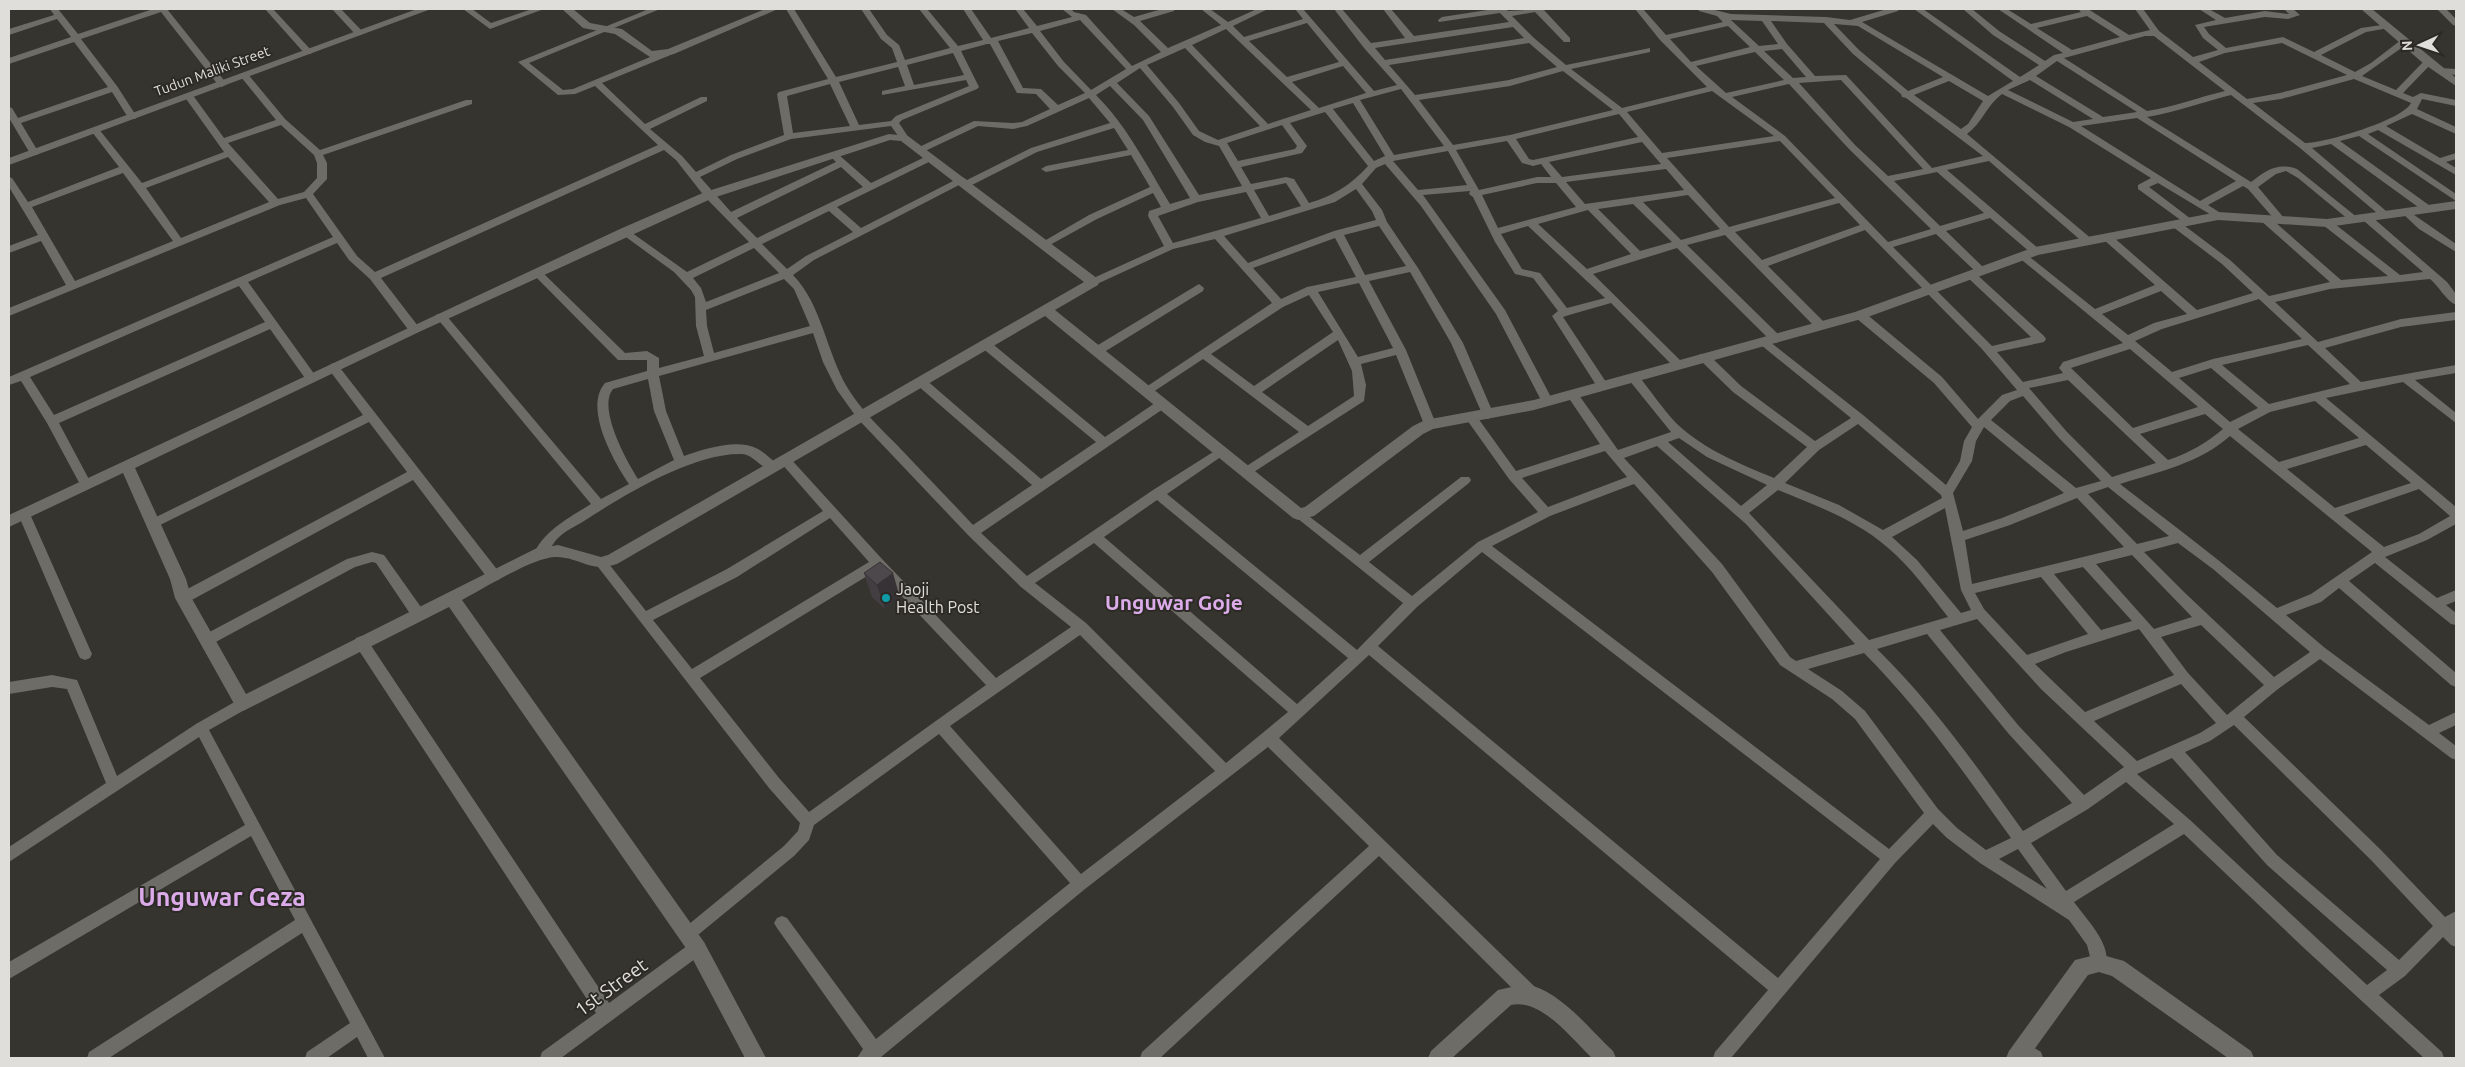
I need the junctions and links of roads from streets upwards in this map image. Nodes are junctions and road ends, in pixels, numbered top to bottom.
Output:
1 (162, 9) edge
2 (269, 9) edge
3 (336, 9) edge
4 (426, 9) edge
5 (467, 9) edge
6 (540, 9) edge
7 (567, 9) edge
8 (656, 9) edge
9 (773, 9) edge
10 (790, 9) edge
11 (866, 9) edge
12 (923, 9) edge
13 (967, 9) edge
14 (1019, 9) edge
15 (1066, 9) edge
16 (1116, 9) edge
17 (1171, 9) edge
18 (1205, 9) edge
19 (1264, 9) edge
20 (1299, 9) edge
21 (1338, 9) edge
22 (1387, 9) edge
23 (1538, 9) edge
24 (1639, 9) edge
25 (1702, 9) edge
26 (1894, 9) edge
27 (1918, 9) edge
28 (1967, 9) edge
29 (2002, 9) edge
30 (2139, 9) edge
31 (2203, 9) edge
32 (2243, 9) edge
33 (2288, 9) edge
34 (2366, 9) edge
35 (2441, 9) edge
36 (2085, 10) edge
37 (1503, 11) edge
38 (57, 12) edge
39 (1247, 12) edge
40 (1720, 14) junction
41 (2252, 16) junction
42 (1083, 17) junction
43 (1765, 19) junction
44 (2221, 19) junction
45 (1133, 20) junction
46 (1309, 20) junction
47 (1826, 20) junction
48 (1853, 22) junction
49 (1728, 23) junction
50 (2456, 23) edge
51 (1515, 24) junction
52 (1228, 26) junction
53 (2386, 26) junction
54 (2030, 27) junction
55 (608, 28) junction
56 (1034, 30) junction
57 (9, 32) edge
58 (359, 33) junction
59 (1451, 33) junction
60 (2156, 33) junction
61 (76, 38) junction
62 (1663, 38) junction
63 (2128, 38) junction
64 (1411, 39) junction
65 (1242, 40) junction
66 (1531, 40) junction
67 (1567, 40) dead end
68 (991, 41) junction
69 (2404, 42) junction
70 (1187, 44) junction
71 (1367, 46) junction
72 (1784, 46) junction
73 (1755, 49) junction
74 (956, 50) junction
75 (1647, 50) dead end
76 (2224, 51) junction
77 (308, 52) junction
78 (670, 52) junction
79 (1168, 53) junction
80 (2070, 53) junction
81 (2313, 56) junction
82 (2057, 57) junction
83 (9, 61) edge
84 (2191, 61) junction
85 (2428, 62) junction
86 (902, 63) junction
87 (1345, 63) junction
88 (1382, 63) junction
89 (1141, 64) junction
90 (1690, 65) junction
91 (2046, 66) junction
92 (1564, 68) junction
93 (1131, 70) junction
94 (2440, 71) junction
95 (2456, 72) edge
96 (244, 75) junction
97 (2030, 76) junction
98 (2355, 76) junction
99 (970, 77) junction
100 (1812, 78) junction
101 (1951, 78) junction
102 (832, 80) junction
103 (1285, 81) junction
104 (1790, 81) junction
105 (2019, 81) junction
106 (1110, 82) junction
107 (597, 83) junction
108 (2456, 83) edge
109 (222, 84) junction
110 (1403, 86) junction
111 (114, 88) junction
112 (1714, 88) junction
113 (2000, 90) junction
114 (2232, 92) junction
115 (885, 93) dead end
116 (2398, 93) junction
117 (1091, 94) junction
118 (1372, 95) junction
119 (1905, 95) junction
120 (189, 96) junction
121 (916, 96) junction
122 (1726, 96) junction
123 (1412, 98) junction
124 (704, 99) dead end
125 (1355, 99) junction
126 (1988, 100) junction
127 (469, 102) dead end
128 (2245, 102) junction
129 (2456, 103) edge
130 (2414, 106) junction
131 (1056, 109) junction
132 (9, 110) edge
133 (1322, 110) junction
134 (1620, 111) junction
135 (2143, 115) junction
136 (132, 116) junction
137 (2101, 120) junction
138 (282, 121) junction
139 (16, 122) junction
140 (894, 123) junction
141 (1285, 123) junction
142 (1115, 124) junction
143 (2072, 126) junction
144 (2379, 126) junction
145 (855, 127) junction
146 (644, 128) junction
147 (1267, 128) junction
148 (95, 130) junction
149 (2456, 131) edge
150 (2361, 133) junction
151 (1960, 134) junction
152 (789, 136) junction
153 (904, 138) junction
154 (1510, 138) junction
155 (1645, 138) junction
156 (1782, 138) junction
157 (2332, 140) junction
158 (223, 142) junction
159 (1220, 142) junction
160 (665, 146) junction
161 (2303, 146) junction
162 (1451, 148) junction
163 (1134, 152) junction
164 (34, 153) junction
165 (230, 153) junction
166 (318, 154) junction
167 (925, 154) junction
168 (1659, 156) junction
169 (2456, 156) edge
170 (1989, 158) junction
171 (838, 159) junction
172 (1388, 159) junction
173 (1543, 161) junction
174 (2440, 161) junction
175 (9, 162) edge
176 (1235, 165) junction
177 (1373, 166) junction
178 (1667, 166) junction
179 (124, 169) junction
180 (1046, 169) dead end
181 (1935, 170) junction
182 (2456, 172) edge
183 (695, 176) junction
184 (2157, 179) junction
185 (9, 180) edge
186 (1558, 180) junction
187 (1886, 180) junction
188 (964, 182) junction
189 (1357, 184) junction
190 (2247, 185) junction
191 (140, 187) junction
192 (1248, 187) junction
193 (870, 188) junction
194 (1155, 188) junction
195 (1473, 191) junction
196 (1690, 192) junction
197 (1415, 193) junction
198 (308, 194) junction
199 (709, 195) junction
200 (1196, 199) junction
201 (1634, 199) junction
202 (1840, 200) junction
203 (276, 203) junction
204 (2200, 205) junction
205 (2455, 205) edge
206 (26, 206) junction
207 (831, 207) junction
208 (1586, 207) junction
209 (1166, 208) junction
210 (1307, 208) junction
211 (2429, 210) junction
212 (2407, 213) junction
213 (1991, 214) junction
214 (2218, 216) junction
215 (2387, 216) junction
216 (730, 217) junction
217 (2264, 218) junction
218 (2279, 218) junction
219 (2353, 218) junction
220 (2368, 219) junction
221 (1267, 220) junction
222 (1382, 222) junction
223 (1530, 222) junction
224 (2184, 223) junction
225 (2327, 223) junction
226 (1866, 226) junction
227 (1938, 230) junction
228 (624, 232) junction
229 (859, 232) junction
230 (1494, 232) junction
231 (1727, 232) junction
232 (1338, 233) junction
233 (1217, 235) junction
234 (43, 236) junction
235 (2108, 238) junction
236 (338, 239) junction
237 (2089, 242) junction
238 (180, 243) junction
239 (757, 244) junction
240 (1044, 244) junction
241 (1678, 244) junction
242 (1885, 246) junction
243 (1170, 247) junction
244 (2456, 249) edge
245 (9, 250) edge
246 (2028, 254) junction
247 (1638, 255) junction
248 (1759, 265) junction
249 (1246, 267) junction
250 (1413, 268) junction
251 (536, 272) junction
252 (1975, 272) junction
253 (1586, 273) junction
254 (787, 274) junction
255 (2432, 275) junction
256 (374, 277) junction
257 (686, 277) junction
258 (1363, 278) junction
259 (2399, 279) junction
260 (241, 280) junction
261 (1093, 282) junction
262 (2339, 284) junction
263 (72, 286) junction
264 (2162, 286) junction
265 (1199, 288) dead end
266 (1311, 290) junction
267 (1928, 290) junction
268 (2452, 290) edge
269 (2264, 297) junction
270 (1613, 298) junction
271 (2456, 301) edge
272 (1278, 304) junction
273 (701, 308) junction
274 (1045, 309) junction
275 (9, 312) edge
276 (1565, 312) junction
277 (2093, 314) junction
278 (1860, 315) junction
279 (2195, 316) junction
280 (2456, 316) edge
281 (441, 317) junction
282 (271, 324) junction
283 (1821, 326) junction
284 (816, 328) junction
285 (414, 329) junction
286 (1338, 334) junction
287 (1770, 341) junction
288 (2129, 342) junction
289 (2312, 343) junction
290 (985, 344) junction
291 (1400, 350) junction
292 (1989, 350) junction
293 (1096, 351) junction
294 (1204, 354) junction
295 (1704, 357) junction
296 (710, 358) junction
297 (1355, 362) junction
298 (2213, 363) junction
299 (1678, 364) junction
300 (333, 367) junction
301 (2456, 369) edge
302 (652, 374) junction
303 (23, 375) junction
304 (2070, 376) junction
305 (1633, 377) junction
306 (2170, 377) junction
307 (2404, 377) junction
308 (311, 378) junction
309 (9, 380) edge
310 (921, 382) junction
311 (1602, 385) junction
312 (2359, 386) junction
313 (2023, 389) junction
314 (1146, 391) junction
315 (1254, 392) junction
316 (1572, 394) junction
317 (2316, 396) junction
318 (1547, 401) junction
319 (1162, 404) junction
320 (2206, 409) junction
321 (2266, 409) junction
322 (861, 415) junction
323 (1488, 415) junction
324 (371, 416) junction
325 (1471, 417) junction
326 (1859, 418) junction
327 (2456, 419) edge
328 (52, 421) junction
329 (1981, 423) junction
330 (1430, 424) junction
331 (2229, 428) junction
332 (1307, 432) junction
333 (1680, 433) junction
334 (2130, 433) junction
335 (2368, 440) junction
336 (1105, 442) junction
337 (1660, 442) junction
338 (1815, 447) junction
339 (1221, 451) junction
340 (1611, 451) junction
341 (681, 462) junction
342 (779, 464) junction
343 (2166, 465) junction
344 (127, 466) junction
345 (2277, 467) junction
346 (1246, 472) junction
347 (415, 473) junction
348 (1513, 476) junction
349 (1635, 479) junction
350 (1465, 480) dead end
351 (2110, 482) junction
352 (1775, 484) junction
353 (2420, 484) junction
354 (86, 485) junction
355 (636, 485) junction
356 (1040, 486) junction
357 (1157, 493) junction
358 (2076, 493) junction
359 (1947, 497) junction
360 (599, 505) junction
361 (831, 512) junction
362 (1741, 512) junction
363 (2335, 513) junction
364 (24, 514) junction
365 (1298, 514) junction
366 (1546, 514) junction
367 (2456, 514) edge
368 (2456, 518) edge
369 (9, 521) edge
370 (152, 524) junction
371 (972, 532) junction
372 (1094, 536) junction
373 (1882, 536) junction
374 (1958, 537) junction
375 (2180, 538) junction
376 (1482, 545) junction
377 (2133, 550) junction
378 (540, 553) junction
379 (2378, 554) junction
380 (2086, 561) junction
381 (1360, 562) junction
382 (601, 563) junction
383 (878, 563) junction
384 (2044, 571) junction
385 (494, 576) junction
386 (1026, 582) junction
387 (2341, 582) junction
388 (1967, 590) junction
389 (2456, 595) edge
390 (452, 597) junction
391 (183, 598) junction
392 (1412, 603) junction
393 (2434, 604) junction
394 (1979, 613) junction
395 (418, 614) junction
396 (2276, 614) junction
397 (645, 618) junction
398 (1958, 618) junction
399 (2202, 619) junction
400 (2456, 620) edge
401 (2142, 624) junction
402 (1081, 627) junction
403 (1931, 629) junction
404 (2151, 635) junction
405 (2098, 636) junction
406 (206, 640) junction
407 (361, 642) junction
408 (1368, 646) junction
409 (1868, 647) junction
410 (2320, 652) junction
411 (86, 654) dead end
412 (1357, 658) junction
413 (2025, 662) junction
414 (1793, 668) junction
415 (692, 676) junction
416 (2182, 677) junction
417 (2456, 681) edge
418 (2273, 685) junction
419 (995, 686) junction
420 (9, 688) edge
421 (243, 704) junction
422 (1298, 713) junction
423 (2456, 718) edge
424 (2084, 719) junction
425 (2230, 721) junction
426 (941, 726) junction
427 (201, 728) junction
428 (2429, 732) junction
429 (1269, 738) junction
430 (2175, 751) junction
431 (2456, 754) edge
432 (1224, 771) junction
433 (2131, 771) junction
434 (114, 785) junction
435 (2083, 804) junction
436 (1933, 814) junction
437 (808, 821) junction
438 (2186, 825) junction
439 (254, 827) junction
440 (2022, 840) junction
441 (1380, 846) junction
442 (9, 855) edge
443 (1890, 858) junction
444 (1985, 858) junction
445 (1080, 884) junction
446 (2064, 900) junction
447 (2074, 915) junction
448 (305, 923) junction
449 (782, 923) dead end
450 (2450, 923) edge
451 (2456, 940) edge
452 (692, 941) junction
453 (2099, 963) junction
454 (9, 970) edge
455 (2399, 971) junction
456 (1780, 990) junction
457 (1531, 995) junction
458 (2366, 995) junction
459 (607, 1015) junction
460 (360, 1026) junction
461 (870, 1054) edge
462 (2025, 1055) edge
463 (95, 1058) edge
464 (313, 1058) edge
465 (377, 1058) edge
466 (548, 1058) edge
467 (756, 1058) edge
468 (1148, 1058) edge
469 (1438, 1058) edge
470 (1606, 1058) edge
471 (1721, 1058) edge
472 (2244, 1058) edge
473 (2436, 1058) edge

1 - 61 street
1 - 109 street
2 - 77 street
3 - 58 street
4 - 58 street, Tudun Maliki Street
5 - 6 street
7 - 55 street
8 - 55 street
9 - 78 street
10 - 102 street
11 - 86 street
12 - 74 street
13 - 68 street
14 - 56 street
15 - 42 street
16 - 45 street
17 - 45 street
18 - 52 street
19 - 39 street
20 - 46 street
21 - 71 street
22 - 64 street
23 - 37 street
23 - 67 street
24 - 62 street
25 - 40 street
26 - 48 street
27 - 105 street
28 - 91 street
29 - 54 street
30 - 60 street
31 - 44 street
32 - 41 street
33 - 41 street
34 - 53 street
35 - 50 street
36 - 54 street
36 - 63 street
37 - 51 street
37 - 59 street
38 - 57 street
38 - 61 street
39 - 52 street
40 - 43 street
40 - 49 street
41 - 44 street
42 - 56 street
42 - 93 street
43 - 47 street
43 - 72 street
44 - 76 street
45 - 79 street
46 - 65 street
46 - 87 street
47 - 48 street
47 - 119 street
48 - 101 street
49 - 62 street
49 - 73 street
51 - 59 street
51 - 66 street
52 - 65 street
52 - 70 street
53 - 69 street
53 - 81 street
54 - 80 street
55 - 78 street
55 - 107 street
56 - 68 street
56 - 117 street
58 - 77 street, Tudun Maliki Street
59 - 64 street
60 - 63 street
60 - 84 street
61 - 83 street
61 - 111 street
62 - 90 street
63 - 80 street
64 - 71 street
65 - 103 street
66 - 88 street
66 - 92 street
68 - 74 street
68 - 131 street
69 - 85 street
69 - 98 street
70 - 79 street
70 - 147 street
71 - 88 street
72 - 73 street
72 - 100 street
73 - 90 street
73 - 104 street
74 - 86 street
74 - 99 street
75 - 92 street
76 - 81 street
76 - 84 street
77 - 96 street, Tudun Maliki Street
78 - 107 street
79 - 89 street
80 - 82 street
81 - 98 street
82 - 91 street
82 - 135 street
84 - 114 street
85 - 94 street
85 - 116 street
86 - 102 street
86 - 121 street
87 - 103 street
87 - 118 street
88 - 110 street
89 - 93 street
89 - 159 street
90 - 112 street
91 - 97 street
92 - 123 street
92 - 134 street
93 - 106 street
94 - 95 street
94 - 108 street
96 - 109 street, Tudun Maliki Street
96 - 138 street
97 - 105 street
97 - 137 street
98 - 116 street
98 - 128 street
99 - 121 street
99 - 121 street
100 - 104 street
100 - 181 street
101 - 119 street
101 - 126 street
102 - 145 street
102 - 152 street
103 - 133 street
104 - 122 street
104 - 187 street
105 - 113 street
106 - 117 street
106 - 200 street
107 - 146 street
109 - 120 street, Tudun Maliki Street
110 - 118 street
110 - 123 street
111 - 136 street
111 - 139 street
112 - 122 street
112 - 134 street
113 - 126 street
113 - 143 street
114 - 128 street
114 - 135 street
115 - 121 street
116 - 130 street
117 - 131 street
117 - 142 street
118 - 125 street
119 - 151 street
120 - 136 street, Tudun Maliki Street
120 - 158 street
121 - 140 street
122 - 156 street
123 - 162 street
124 - 146 street
125 - 133 street
125 - 172 street
126 - 151 street
127 - 166 street
128 - 161 street
129 - 130 street
130 - 144 street
130 - 149 street
131 - 167 street
132 - 139 street
133 - 141 street
133 - 177 street
134 - 154 street
134 - 155 street
135 - 137 street
135 - 190 street
136 - 148 street, Tudun Maliki Street
137 - 143 street
138 - 158 street
138 - 166 street
139 - 164 street
140 - 145 street
140 - 153 street
141 - 147 street
141 - 176 street
142 - 163 street
142 - 188 street
143 - 184 street
144 - 150 street
144 - 174 street
145 - 152 street
146 - 160 street
147 - 159 street
148 - 164 street, Tudun Maliki Street
148 - 179 street
150 - 157 street
150 - 205 street
151 - 170 street
152 - 183 street
153 - 167 street
153 - 171 street
154 - 162 street
154 - 173 street
155 - 168 street
155 - 173 street
156 - 168 street
156 - 202 street
157 - 161 street
157 - 211 street
158 - 165 street
159 - 176 street
160 - 183 street
160 - 256 street
161 - 215 street
162 - 172 street
162 - 195 street
163 - 180 street
163 - 194 street
164 - 175 street, Tudun Maliki Street
165 - 191 street
165 - 203 street
166 - 198 street
167 - 188 street
167 - 193 street
168 - 178 street
169 - 174 street
170 - 181 street
170 - 237 street
171 - 193 street
171 - 199 street
171 - 216 street
172 - 177 street
172 - 197 street
173 - 186 street
174 - 182 street
176 - 192 street
177 - 189 street
178 - 186 street
178 - 196 street
179 - 191 street
179 - 206 street
181 - 187 street
181 - 213 street
183 - 199 street
184 - 204 street
184 - 224 street
185 - 206 street
186 - 195 street
186 - 208 street
187 - 227 street
188 - 229 street
188 - 240 street
189 - 210 street
189 - 222 street
190 - 204 street
190 - 218 street
190 - 219 street
191 - 238 street
192 - 200 street
192 - 210 street
192 - 221 street
193 - 207 street
194 - 209 street
194 - 240 street
195 - 197 street
195 - 230 street
196 - 201 street
196 - 231 street
197 - 318 street
198 - 203 street
198 - 236 street
199 - 216 street
199 - 228 street
200 - 209 street
201 - 208 street
201 - 241 street
202 - 226 street
202 - 231 street
203 - 238 street
204 - 214 street
205 - 211 street
206 - 234 street
207 - 229 street
207 - 239 street
208 - 223 street
208 - 247 street
209 - 243 street
210 - 221 street
211 - 212 street
212 - 215 street
212 - 244 street
213 - 227 street
213 - 246 street
214 - 217 street
214 - 224 street
215 - 220 street
216 - 239 street
217 - 218 street
217 - 262 street
218 - 225 street
219 - 220 street
219 - 225 street
220 - 255 street
221 - 233 street
222 - 232 street
222 - 250 street
223 - 230 street
223 - 253 street
224 - 235 street
224 - 269 street
225 - 259 street
226 - 242 street
226 - 248 street
227 - 242 street
227 - 252 street
228 - 251 street
228 - 257 street
229 - 254 street
230 - 276 street
231 - 241 street
231 - 248 street
232 - 249 street
232 - 258 street
233 - 243 street
233 - 249 street
234 - 245 street
234 - 263 street
235 - 237 street
235 - 264 street
236 - 256 street
236 - 260 street
237 - 246 street
238 - 263 street
239 - 254 street
239 - 257 street
240 - 261 street
241 - 247 street
241 - 287 street
242 - 267 street
243 - 261 street
246 - 252 street
246 - 277 street
247 - 253 street
248 - 283 street
249 - 272 street
250 - 258 street
250 - 323 street
251 - 281 street
251 - 302 street
252 - 267 street
252 - 292 street
253 - 270 street
254 - 273 street
254 - 284 street
255 - 259 street
255 - 268 street
256 - 285 street
257 - 273 street
258 - 266 street
258 - 291 street
259 - 262 street
260 - 282 street
260 - 303 street
261 - 274 street
262 - 269 street
263 - 275 street
264 - 277 street
264 - 279 street
265 - 293 street
266 - 272 street
266 - 286 street
267 - 278 street
267 - 292 street
268 - 271 street
269 - 279 street
269 - 289 street
270 - 276 street
270 - 299 street
272 - 294 street
273 - 296 street
274 - 290 street
274 - 293 street
276 - 311 street
277 - 288 street
278 - 283 street
278 - 329 street
279 - 288 street
280 - 289 street
281 - 285 street
281 - 360 street
282 - 308 street
282 - 328 street
283 - 287 street
284 - 296 street
284 - 322 street
285 - 300 street
286 - 297 street
286 - 315 street
287 - 295 street
287 - 326 street
288 - 304 street
288 - 306 street
289 - 298 street
289 - 312 street
290 - 310 street
290 - 336 street
291 - 297 street
291 - 330 street
292 - 313 street
293 - 314 street
294 - 314 street
294 - 315 street
295 - 299 street
295 - 338 street
296 - 302 street
297 - 332 street
298 - 306 street
298 - 321 street
299 - 305 street
300 - 308 street
300 - 324 street
301 - 307 street
302 - 341 street
302 - 355 street
303 - 309 street
303 - 328 street
304 - 313 street
304 - 334 street
305 - 311 street
305 - 333 street
306 - 320 street
307 - 312 street
307 - 327 street
308 - 344 street
310 - 322 street
310 - 356 street
311 - 316 street
312 - 317 street
313 - 329 street
313 - 351 street
314 - 319 street
315 - 332 street
316 - 318 street
316 - 340 street
317 - 321 street
317 - 335 street
318 - 323 street
319 - 336 street
319 - 339 street
320 - 331 street
320 - 334 street
321 - 331 street
322 - 342 street
322 - 371 street
323 - 325 street
324 - 347 street
324 - 370 street
325 - 330 street
325 - 348 street
326 - 338 street
326 - 359 street
328 - 354 street
329 - 358 street
329 - 359 street
330 - 365 street
331 - 343 street
331 - 345 street
332 - 346 street
333 - 337 street
333 - 352 street
334 - 343 street
335 - 345 street
335 - 353 street
336 - 356 street
337 - 340 street
337 - 362 street
338 - 352 street
339 - 346 street
339 - 357 street
340 - 348 street
340 - 349 street
341 - 342 street
341 - 355 street
342 - 361 street
342 - 382 street
343 - 351 street
344 - 354 street
344 - 370 street
345 - 363 street
346 - 365 street
347 - 385 street
347 - 391 street
348 - 366 street
349 - 366 street
349 - 414 street
350 - 381 street
351 - 358 street
351 - 375 street
352 - 362 street
352 - 373 street
353 - 363 street
353 - 367 street
354 - 364 street
355 - 360 street
356 - 371 street
357 - 372 street
357 - 412 street
358 - 374 street
358 - 377 street
359 - 373 street
359 - 374 street
360 - 378 street
361 - 383 street
361 - 397 street
362 - 409 street
363 - 379 street
364 - 369 street
364 - 411 street
365 - 381 street
366 - 376 street
368 - 379 street
370 - 391 street
371 - 386 street
372 - 386 street
372 - 422 street
373 - 398 street
374 - 388 street
375 - 377 street
375 - 396 street
376 - 392 street
376 - 443 street
377 - 380 street
377 - 399 street
378 - 382 street
378 - 385 street
379 - 387 street
379 - 393 street
380 - 384 street
380 - 401 street
381 - 392 street
382 - 397 street
383 - 415 street
383 - 419 street
384 - 388 street
384 - 405 street
385 - 390 street
386 - 402 street
387 - 396 street
387 - 417 street
388 - 394 street
389 - 393 street
390 - 395 street
390 - 452 street
391 - 406 street
392 - 408 street
393 - 400 street
394 - 398 street
394 - 413 street
395 - 406 street
395 - 407 street
396 - 410 street
397 - 415 street
398 - 403 street
399 - 404 street
399 - 418 street
401 - 404 street
401 - 405 street
402 - 419 street
402 - 432 street
403 - 409 street
403 - 435 street
404 - 416 street
405 - 413 street
406 - 421 street
407 - 421 street
407 - 459 street
408 - 412 street
408 - 456 street
409 - 414 street
409 - 440 street
410 - 418 street
410 - 428 street
412 - 422 street
413 - 424 street
414 - 436 street
415 - 437 street
416 - 424 street
416 - 425 street
418 - 425 street
419 - 426 street
420 - 434 street
421 - 427 street
422 - 429 street
423 - 428 street
424 - 433 street
425 - 430 street
425 - 450 street
426 - 437 street
426 - 445 street
427 - 434 street
427 - 439 street
428 - 431 street
429 - 432 street
429 - 441 street
430 - 433 street
430 - 455 street
432 - 445 street
433 - 435 street
433 - 438 street
434 - 442 street
435 - 440 street
436 - 443 street
436 - 444 street
437 - 452 street, 1st Street
438 - 446 street
438 - 458 street
439 - 448 street
439 - 454 street
440 - 444 street
440 - 446 street
441 - 457 street
441 - 468 street
443 - 456 street
444 - 447 street
445 - 461 street
446 - 447 street
447 - 453 street
448 - 460 street
448 - 463 street
449 - 461 street
450 - 451 street
450 - 455 street
452 - 459 street, 1st Street
452 - 467 street
453 - 462 street
453 - 472 street
455 - 458 street
456 - 471 street
457 - 469 street
457 - 470 street
458 - 473 street
459 - 466 street, 1st Street
460 - 464 street
460 - 465 street

